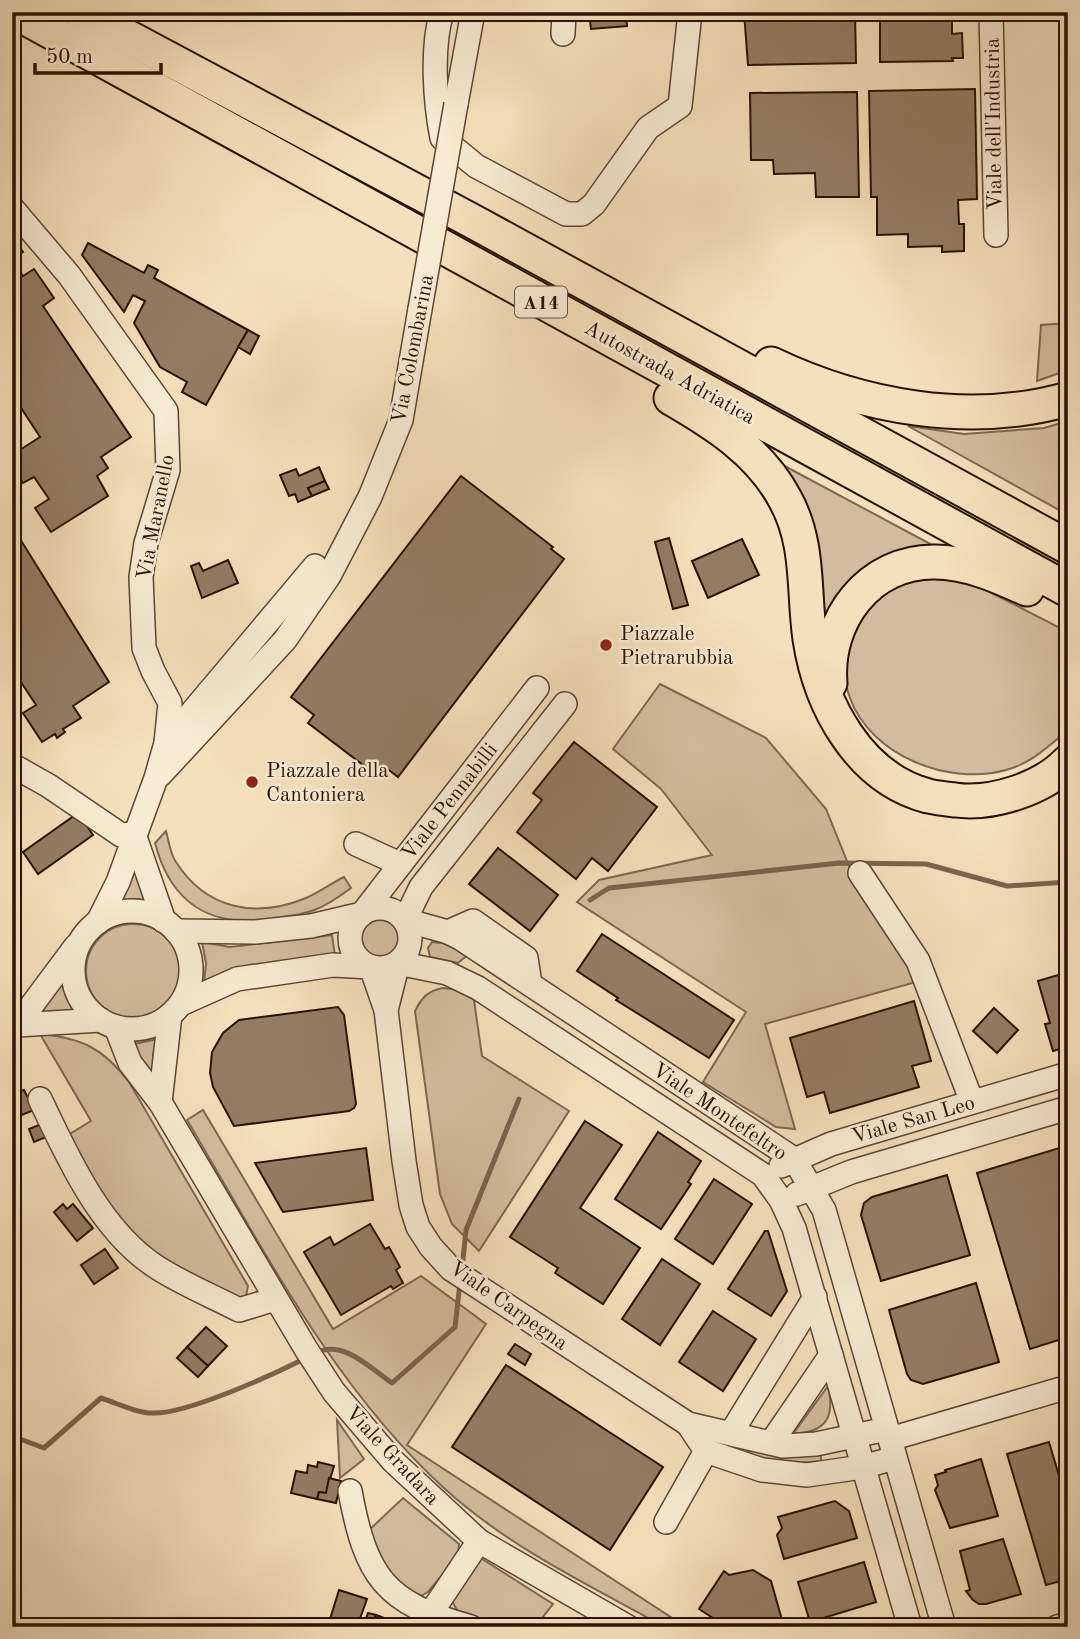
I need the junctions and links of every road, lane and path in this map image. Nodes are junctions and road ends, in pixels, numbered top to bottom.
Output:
1 (15, 12) edge
2 (81, 12) edge
3 (442, 12) edge
4 (473, 12) edge
5 (690, 12) edge
6 (991, 12) edge
7 (12, 208) edge
8 (474, 222) junction
9 (996, 235) dead end
10 (454, 254) junction
11 (1068, 399) edge
12 (1068, 547) edge
13 (315, 566) dead end
14 (1068, 590) edge
15 (1068, 608) edge
16 (537, 688) dead end
17 (170, 703) joint
18 (565, 705) dead end
19 (832, 709) junction
20 (166, 743) junction
21 (1068, 762) edge
22 (12, 765) edge
23 (156, 778) junction
24 (134, 834) junction
25 (356, 844) dead end
26 (400, 864) junction
27 (860, 873) dead end
28 (362, 914) junction
29 (405, 920) junction
30 (170, 926) junction
31 (91, 929) junction
32 (446, 931) junction
33 (398, 962) junction
34 (371, 967) junction
35 (432, 970) junction
36 (175, 1010) junction
37 (387, 1010) junction
38 (108, 1024) junction
39 (15, 1026) edge
40 (1068, 1074) edge
41 (40, 1099) dead end
42 (160, 1102) junction
43 (972, 1102) junction
44 (1068, 1108) edge
45 (794, 1159) junction
46 (763, 1175) junction
47 (811, 1188) junction
48 (781, 1200) junction
49 (815, 1297) junction
50 (275, 1299) junction
51 (831, 1355) junction
52 (1068, 1387) edge
53 (688, 1424) junction
54 (731, 1433) junction
55 (854, 1437) junction
56 (891, 1442) junction
57 (771, 1443) junction
58 (706, 1451) junction
59 (862, 1467) junction
60 (350, 1491) dead end
61 (666, 1522) dead end
62 (479, 1541) junction
63 (431, 1613) junction
64 (1068, 1623) edge
65 (624, 1624) edge
66 (471, 1627) edge
67 (910, 1627) edge
68 (944, 1627) edge
69 (1057, 1627) edge

1 - 10 highway, Autostrada Adriatica / A14
2 - 8 highway, Autostrada Adriatica / A14
3 - 5 street
4 - 23 street, Via Colombarina, bridge
6 - 9 street, Viale dell'Industria
7 - 17 street, Via Maranello
8 - 11 highway
8 - 12 highway, Autostrada Adriatica / A14
10 - 14 highway, Autostrada Adriatica / A14
10 - 19 highway
13 - 20 street, Via Colombarina
15 - 19 highway
16 - 26 street, Viale Pennabilli
17 - 20 street, Via Colombarina
18 - 29 street, Viale Pennabilli
19 - 21 highway
20 - 23 street, Via Colombarina
22 - 24 street
23 - 24 street, Via Colombarina
24 - 30 street
24 - 31 street, Via Colombarina
25 - 26 street
26 - 28 street, Viale Pennabilli
27 - 43 street
28 - 29 street
28 - 30 street
28 - 34 street
29 - 32 street, Viale Montefeltro
29 - 33 street
30 - 31 street
30 - 36 street
31 - 38 street
31 - 39 street, Via Colombarina
32 - 35 street
32 - 45 street, Viale Montefeltro
33 - 34 street
33 - 35 street, Viale Montefeltro
33 - 37 street, Viale Carpegna
34 - 36 street
34 - 37 street, Viale Carpegna
35 - 46 street, Viale Montefeltro
36 - 38 street
36 - 42 street
37 - 53 street, Viale Carpegna
38 - 39 street, Via Colombarina
38 - 42 street
40 - 43 street, Viale San Leo
41 - 50 street
42 - 50 street
43 - 45 street, Viale San Leo
44 - 47 street, Viale San Leo
45 - 46 street, Viale San Leo
45 - 47 street, Viale Montefeltro
46 - 48 street, Viale Montefeltro
47 - 48 street, Viale San Leo
47 - 56 street, Viale Montefeltro
48 - 49 street, Viale Montefeltro
49 - 51 street, Viale Montefeltro
49 - 54 street
50 - 62 street, Viale Gradara
51 - 55 street, Viale Montefeltro
51 - 57 street
52 - 56 street
53 - 54 street, Viale Carpegna
53 - 58 street, Viale Carpegna
54 - 57 street, Viale Carpegna
55 - 56 street, Viale Carpegna
55 - 57 street, Viale Carpegna
55 - 59 street, Viale Montefeltro
56 - 59 street
56 - 68 street, Viale Montefeltro
58 - 59 street
58 - 61 street
59 - 67 street, Viale Montefeltro
60 - 63 street
62 - 63 street
62 - 65 street, Viale Gradara
63 - 66 street
64 - 69 street

